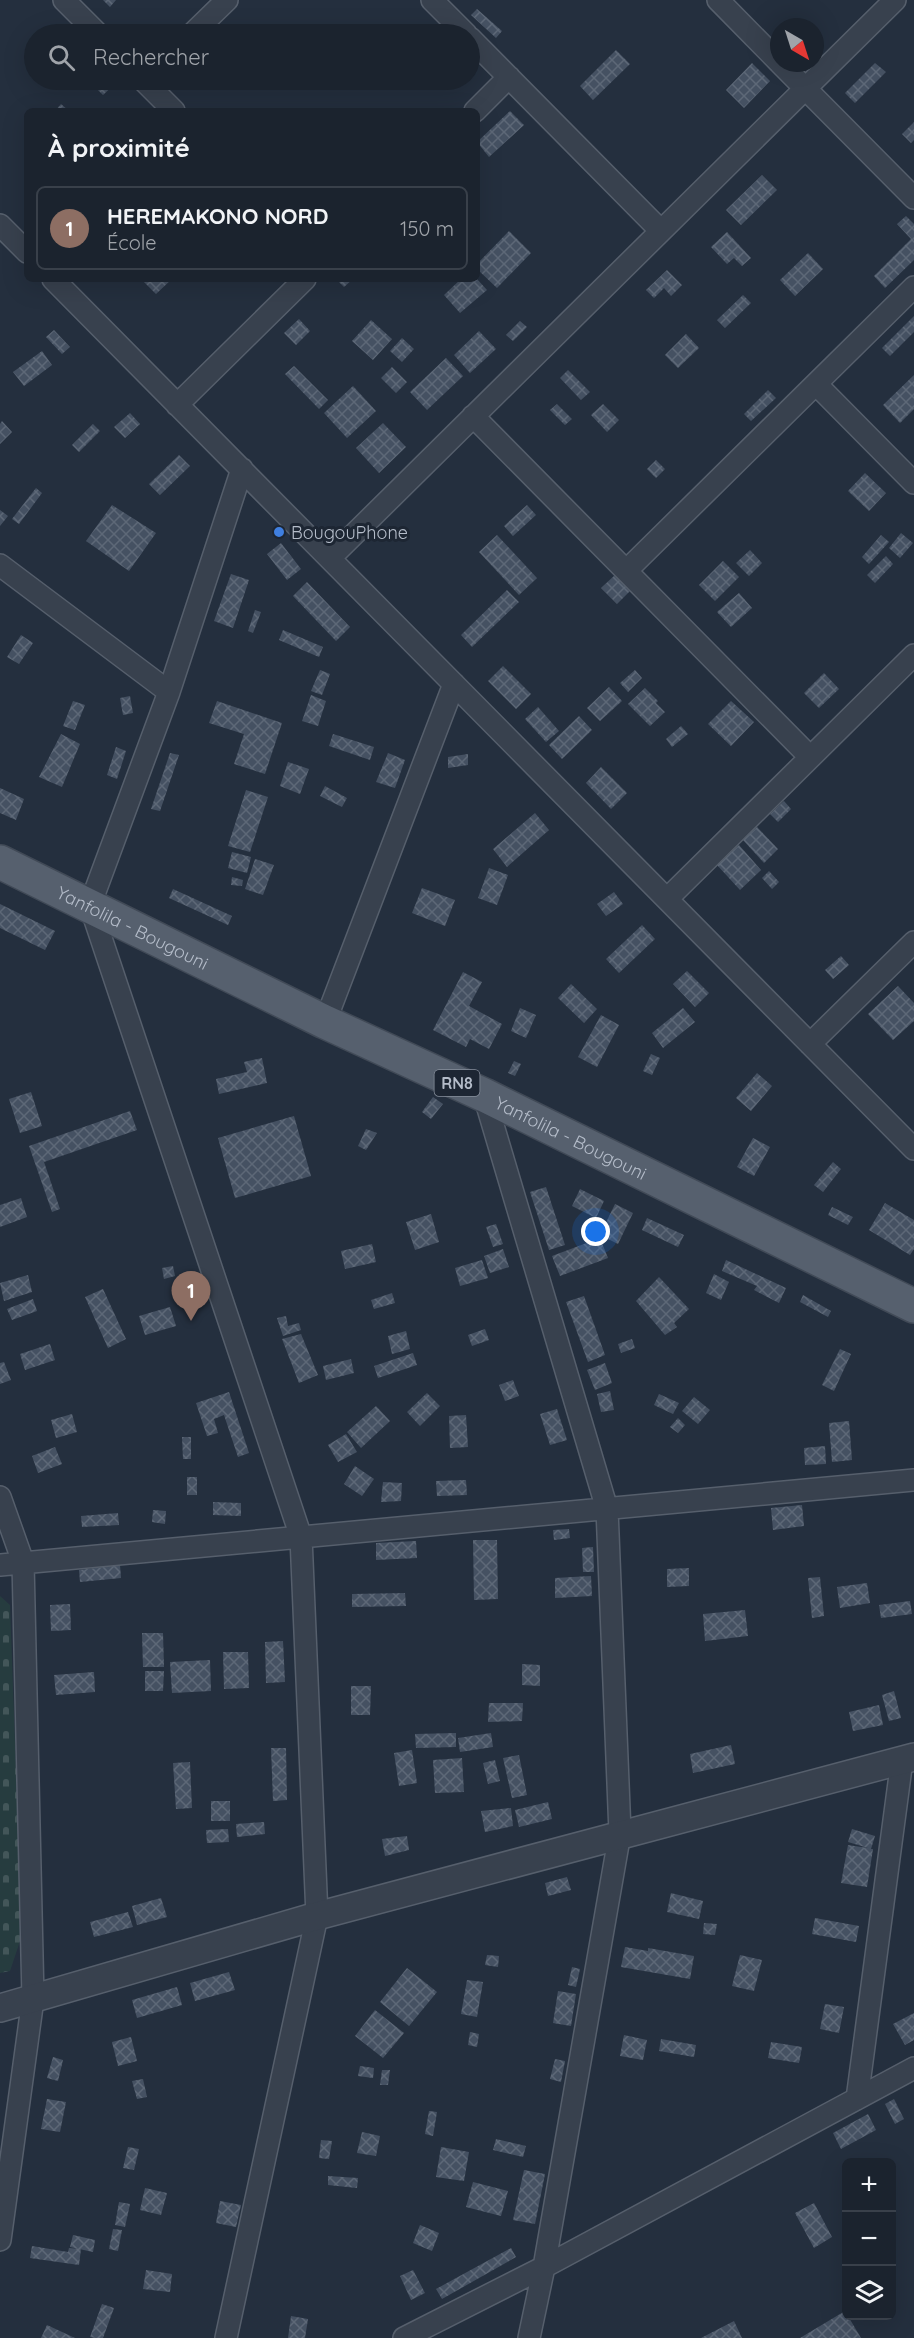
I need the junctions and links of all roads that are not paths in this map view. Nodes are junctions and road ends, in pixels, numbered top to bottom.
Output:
1 (64, 0) edge
2 (227, 0) edge
3 (432, 0) edge
4 (718, 0) edge
5 (895, 0) edge
6 (88, 24) edge
7 (202, 24) edge
8 (456, 24) edge
9 (480, 48) edge
10 (770, 53) edge
11 (789, 72) edge
12 (509, 77) junction
13 (805, 89) junction
14 (154, 90) edge
15 (171, 108) edge
16 (478, 108) edge
17 (914, 198) edge
18 (0, 225) edge
19 (661, 231) junction
20 (24, 249) edge
21 (56, 282) edge
22 (301, 282) edge
23 (914, 287) edge
24 (816, 384) junction
25 (177, 405) junction
26 (473, 416) junction
27 (242, 469) junction
28 (914, 483) edge
29 (330, 558) junction
30 (0, 565) edge
31 (626, 571) junction
32 (914, 655) edge
33 (454, 684) junction
34 (169, 692) junction
35 (810, 757) junction
36 (0, 862) edge
37 (667, 899) junction
38 (90, 904) junction
39 (914, 942) edge
40 (325, 1022) junction
41 (810, 1044) junction
42 (484, 1095) junction
43 (914, 1149) edge
44 (914, 1306) edge
45 (914, 1480) edge
46 (0, 1497) edge
47 (607, 1509) junction
48 (301, 1537) junction
49 (23, 1562) junction
50 (0, 1564) edge
51 (908, 1758) edge
52 (620, 1833) junction
53 (317, 1916) junction
54 (33, 1999) junction
55 (0, 2008) edge
56 (914, 2068) edge
57 (857, 2099) junction
58 (0, 2240) edge
59 (544, 2267) junction
60 (226, 2338) edge
61 (404, 2338) edge
62 (529, 2338) edge

1 - 6 street
2 - 7 street
3 - 8 street
4 - 10 street
5 - 13 street
9 - 12 street
11 - 13 street
12 - 16 street
12 - 19 street
13 - 17 street
13 - 19 street
14 - 15 street
18 - 20 street
19 - 26 street
21 - 25 street
22 - 25 street
23 - 24 street
24 - 28 street
24 - 31 street
25 - 27 street
26 - 29 street
26 - 31 street
27 - 29 street
27 - 34 street
29 - 33 street
30 - 34 street
31 - 35 street
32 - 35 street
33 - 37 street
33 - 40 street
34 - 38 street
35 - 37 street
36 - 38 main road, Yanfolila - Bougouni / RN8
37 - 41 street
38 - 40 main road, Yanfolila - Bougouni / RN8
38 - 48 street
39 - 41 street
40 - 42 main road, Yanfolila - Bougouni / RN8
41 - 43 street
42 - 44 main road, Yanfolila - Bougouni / RN8
42 - 47 street
45 - 47 street
46 - 49 street
47 - 48 street
47 - 52 street
48 - 49 street
48 - 53 street
49 - 50 street
49 - 54 street
51 - 52 street
51 - 57 street
52 - 53 street
52 - 59 street
53 - 54 street
53 - 60 street
54 - 55 street
54 - 58 street
56 - 57 street
57 - 59 street
59 - 61 street
59 - 62 street

